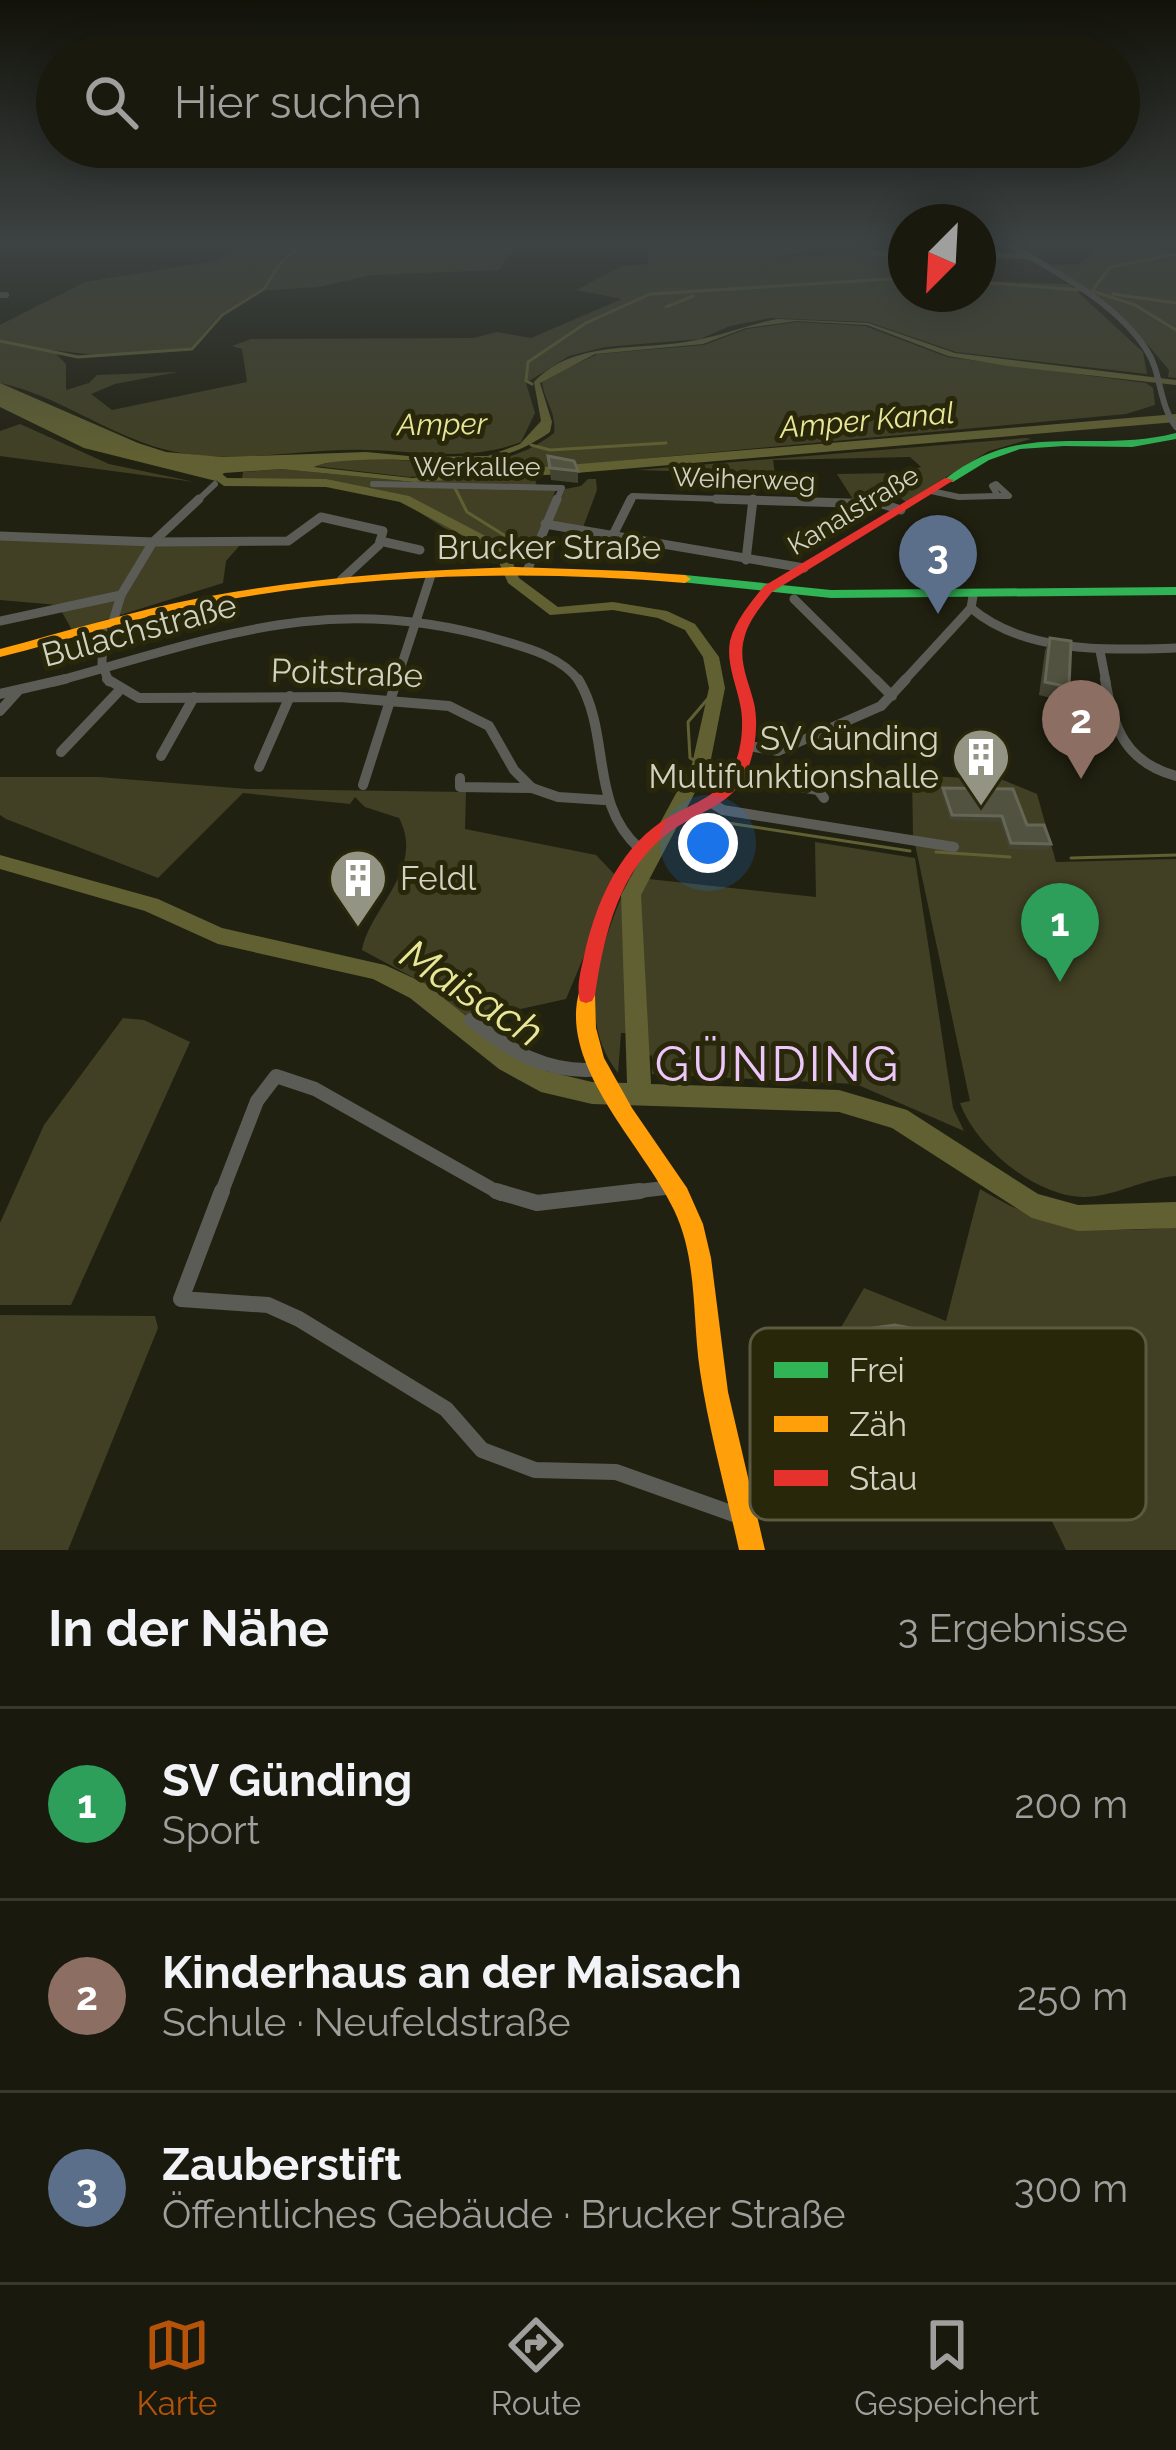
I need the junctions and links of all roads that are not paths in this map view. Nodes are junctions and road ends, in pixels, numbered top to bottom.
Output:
1 (1109, 314) edge
2 (1175, 429) edge
3 (215, 484) dead end
4 (373, 484) dead end
5 (931, 491) junction
6 (998, 496) dead end
7 (753, 499) junction
8 (901, 510) junction
9 (545, 524) junction
10 (0, 536) edge
11 (382, 537) junction
12 (612, 537) junction
13 (153, 542) junction
14 (420, 550) dead end
15 (746, 560) junction
16 (804, 568) junction
17 (516, 571) junction
18 (431, 575) junction
19 (341, 580) junction
20 (767, 589) junction
21 (1176, 591) edge
22 (121, 595) junction
23 (794, 599) dead end
24 (972, 602) junction
25 (0, 621) edge
26 (416, 623) junction
27 (108, 626) junction
28 (1176, 648) edge
29 (1100, 651) junction
30 (0, 653) edge
31 (101, 668) junction
32 (18, 691) junction
33 (118, 692) junction
34 (0, 694) edge
35 (290, 696) junction
36 (892, 696) junction
37 (194, 698) junction
38 (391, 699) junction
39 (0, 711) edge
40 (749, 746) junction
41 (61, 752) dead end
42 (161, 756) dead end
43 (259, 767) dead end
44 (1176, 776) edge
45 (737, 777) junction
46 (460, 778) dead end
47 (363, 785) dead end
48 (532, 788) junction
49 (824, 799) dead end
50 (604, 800) junction
51 (703, 806) junction
52 (954, 847) dead end
53 (640, 850) junction
54 (471, 1020) dead end
55 (603, 1073) junction
56 (674, 1187) junction
57 (748, 1519) junction
58 (752, 1550) edge

1 - 2 street
2 - 5 street, Kanalstraße
3 - 13 street
4 - 9 street, Werkallee
5 - 6 street
5 - 8 street, Kanalstraße
7 - 8 street, Weiherweg
7 - 12 street, Weiherweg
7 - 15 street
8 - 16 street, Kanalstraße
9 - 12 street
9 - 17 street, Werkallee
10 - 13 street
11 - 13 street
11 - 14 street
11 - 19 street
12 - 15 street
13 - 22 street
15 - 16 street
16 - 20 street, Kanalstraße
17 - 18 street, Brucker Straße
17 - 20 street, Brucker Straße
18 - 19 street, Brucker Straße
18 - 26 street
19 - 27 street, Brucker Straße
20 - 24 street, Brucker Straße
20 - 40 street
21 - 24 street, Brucker Straße
22 - 25 street
22 - 27 street
23 - 36 street
24 - 29 street
24 - 36 street
26 - 31 street, Bulachstraße
26 - 38 street
26 - 50 street, Bulachstraße
27 - 30 street, Brucker Straße
27 - 31 street
28 - 29 street
29 - 44 street
31 - 32 street, Bulachstraße
31 - 33 street
32 - 34 street, Bulachstraße
32 - 39 street, Bulachstraße
33 - 37 street, Poitstraße
33 - 41 street
35 - 37 street, Poitstraße
35 - 38 street, Poitstraße
35 - 43 street
36 - 40 street
37 - 42 street
38 - 47 street
38 - 48 street, Poitstraße
40 - 45 street
45 - 49 street
45 - 51 street
46 - 48 street
48 - 50 street
50 - 53 street
51 - 52 street
51 - 53 street
53 - 55 street
54 - 55 street
55 - 56 street
56 - 57 street
56 - 57 street
57 - 58 street

